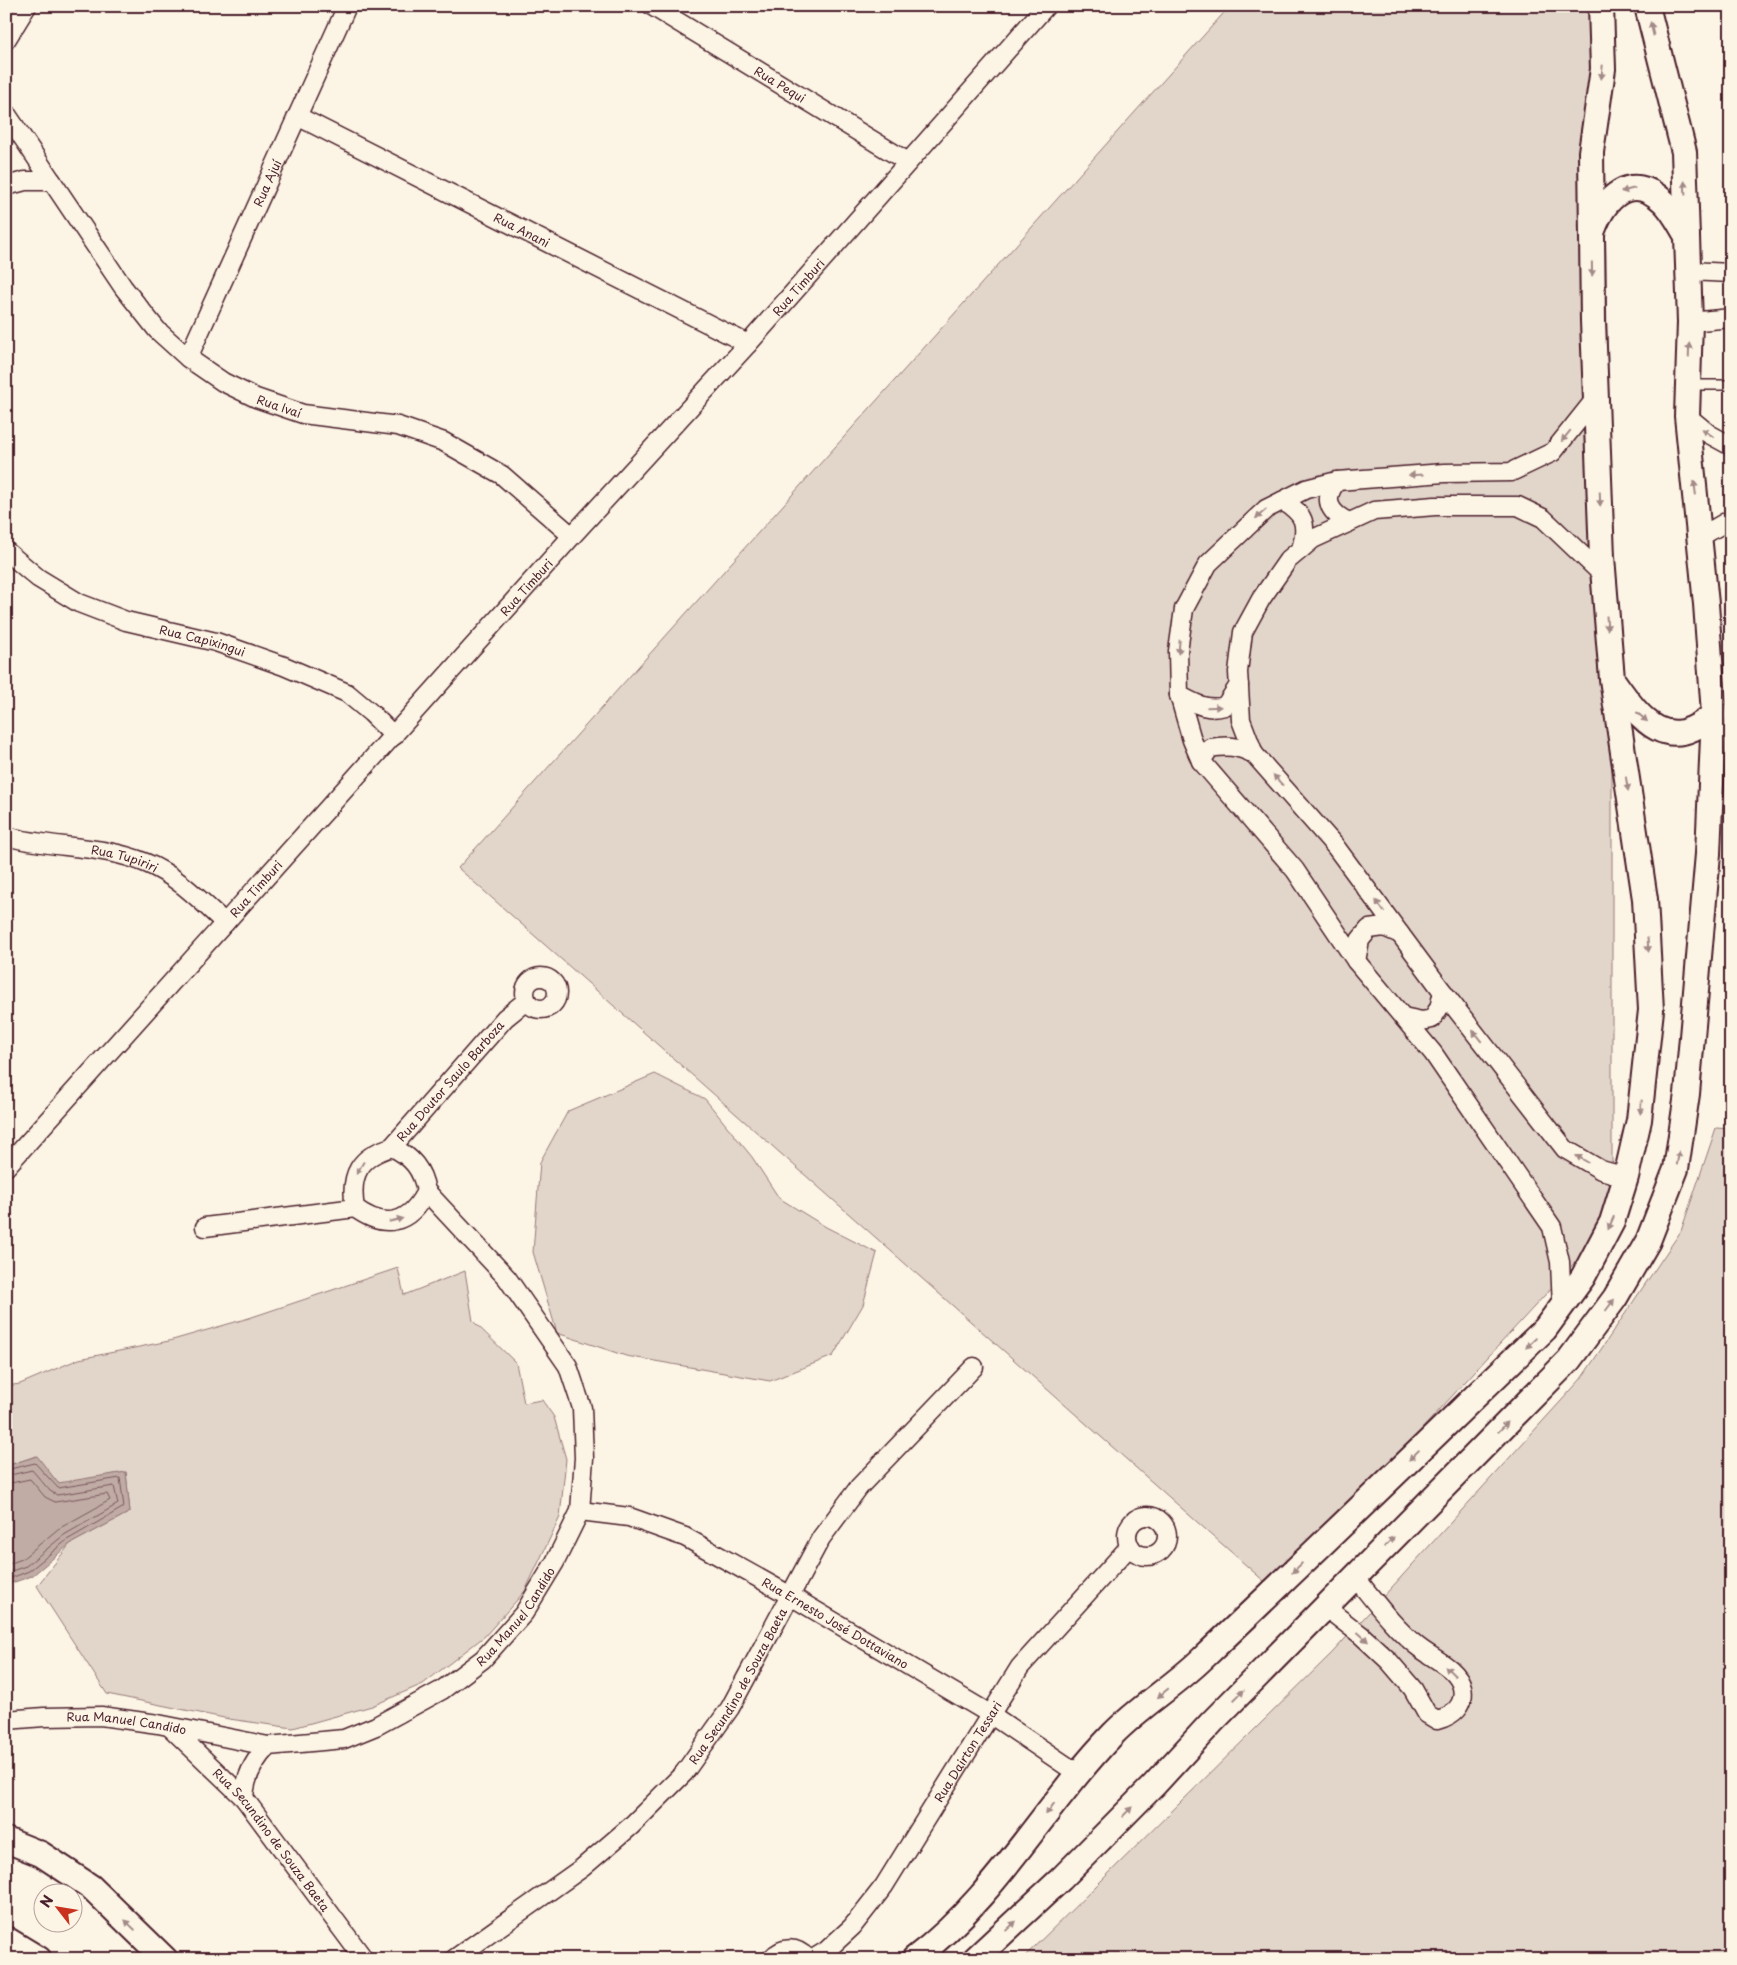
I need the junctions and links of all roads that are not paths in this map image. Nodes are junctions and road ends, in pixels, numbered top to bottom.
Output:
1 (27, 6) edge
2 (347, 6) edge
3 (652, 6) edge
4 (1046, 6) edge
5 (1601, 6) edge
6 (1647, 6) edge
7 (6, 40) edge
8 (6, 113) edge
9 (297, 116) junction
10 (908, 162) junction
11 (52, 181) junction
12 (6, 186) edge
13 (1591, 235) junction
14 (1688, 238) junction
15 (1689, 271) junction
16 (1731, 273) edge
17 (1731, 318) edge
18 (1690, 322) junction
19 (748, 344) junction
20 (188, 358) junction
21 (1731, 385) edge
22 (1688, 386) junction
23 (1596, 398) junction
24 (1687, 416) junction
25 (1731, 446) edge
26 (1337, 480) junction
27 (1282, 501) junction
28 (1731, 519) edge
29 (1349, 522) junction
30 (572, 536) junction
31 (1700, 537) junction
32 (1301, 549) junction
33 (6, 551) edge
34 (1603, 574) junction
35 (1612, 679) junction
36 (1239, 685) junction
37 (1179, 695) junction
38 (1714, 714) junction
39 (394, 736) junction
40 (1254, 754) junction
41 (1201, 761) junction
42 (6, 836) edge
43 (225, 922) junction
44 (1401, 934) junction
45 (1356, 962) junction
46 (1443, 992) junction
47 (526, 1000) dead end
48 (1403, 1017) junction
49 (392, 1147) junction
50 (10, 1158) edge
51 (1626, 1177) junction
52 (426, 1191) junction
53 (355, 1208) junction
54 (205, 1227) dead end
55 (1562, 1306) junction
56 (974, 1367) dead end
57 (580, 1511) junction
58 (1130, 1546) dead end
59 (1355, 1577) junction
60 (790, 1595) junction
61 (1325, 1608) junction
62 (990, 1714) junction
63 (6, 1720) edge
64 (171, 1728) junction
65 (268, 1746) junction
66 (1077, 1773) junction
67 (244, 1798) junction
68 (6, 1840) edge
69 (962, 1916) junction
70 (6, 1939) edge
71 (39, 1959) edge
72 (165, 1959) edge
73 (364, 1959) edge
74 (454, 1959) edge
75 (771, 1959) edge
76 (808, 1959) edge
77 (813, 1959) edge
78 (914, 1959) edge
79 (928, 1959) edge
80 (975, 1959) edge

1 - 7 street
2 - 9 street, Rua Ajuí
3 - 10 street, Rua Pequi
4 - 10 street, Rua Timburi
5 -> 13 main road
14 -> 6 main road
8 - 11 street, Rua Ivaí
9 - 19 street, Rua Anani
9 - 20 street, Rua Ajuí
10 - 19 street, Rua Timburi
11 - 12 street
11 - 20 street, Rua Ivaí
14 -> 13 main road
13 -> 23 main road
14 - 15 main road
15 - 16 street
15 - 18 main road
17 - 18 street
22 -> 18 main road
19 - 30 street, Rua Timburi
20 - 30 street, Rua Ivaí
21 - 22 lane
22 - 24 main road
23 -> 26 street
23 -> 34 main road
25 -> 24 street
31 -> 24 main road
26 - 27 street
26 - 29 street
27 - 32 street
27 -> 37 street
28 - 31 street
29 - 32 street
29 - 34 street
30 - 39 street, Rua Timburi
31 - 38 main road
32 - 36 street
33 - 39 street, Rua Capixingui
34 -> 35 main road
35 -> 38 main road
35 -> 51 main road
37 -> 36 street
36 - 40 street
37 - 41 street
59 -> 38 main road
39 - 43 street, Rua Timburi
40 - 41 street
44 -> 40 street
41 - 45 street
42 - 43 street, Rua Tupiriri
43 - 50 street, Rua Timburi
44 - 45 street
44 - 46 street
45 - 48 street
46 - 48 street
51 -> 46 street
47 - 49 street, Rua Doutor Saulo Barboza
48 - 55 street
49 - 52 street, Rua Manuel Candido
49 -> 53 street, Rua Doutor Saulo Barboza
51 -> 55 main road
53 -> 52 street
52 - 57 street, Rua Manuel Candido
53 - 54 street
55 -> 66 main road
56 - 60 street, Rua Secundino de Souza Baeta
57 - 60 street, Rua Ernesto José Dottaviano
57 - 65 street, Rua Manuel Candido
58 - 62 street, Rua Dairton Tessari
59 - 61 main road
61 -> 59 street
60 - 62 street, Rua Ernesto José Dottaviano
60 - 74 street, Rua Secundino de Souza Baeta
80 -> 61 main road
62 - 66 street, Rua Ernesto José Dottaviano
62 - 77 street, Rua Dairton Tessari
63 - 64 street, Rua Manuel Candido
64 - 65 street, Rua Manuel Candido
64 - 67 street, Rua Secundino de Souza Baeta
65 - 67 street
66 -> 69 main road
67 - 73 street, Rua Secundino de Souza Baeta
72 -> 68 main road
69 - 78 main road
69 - 79 main road
70 - 71 main road
75 - 76 street

